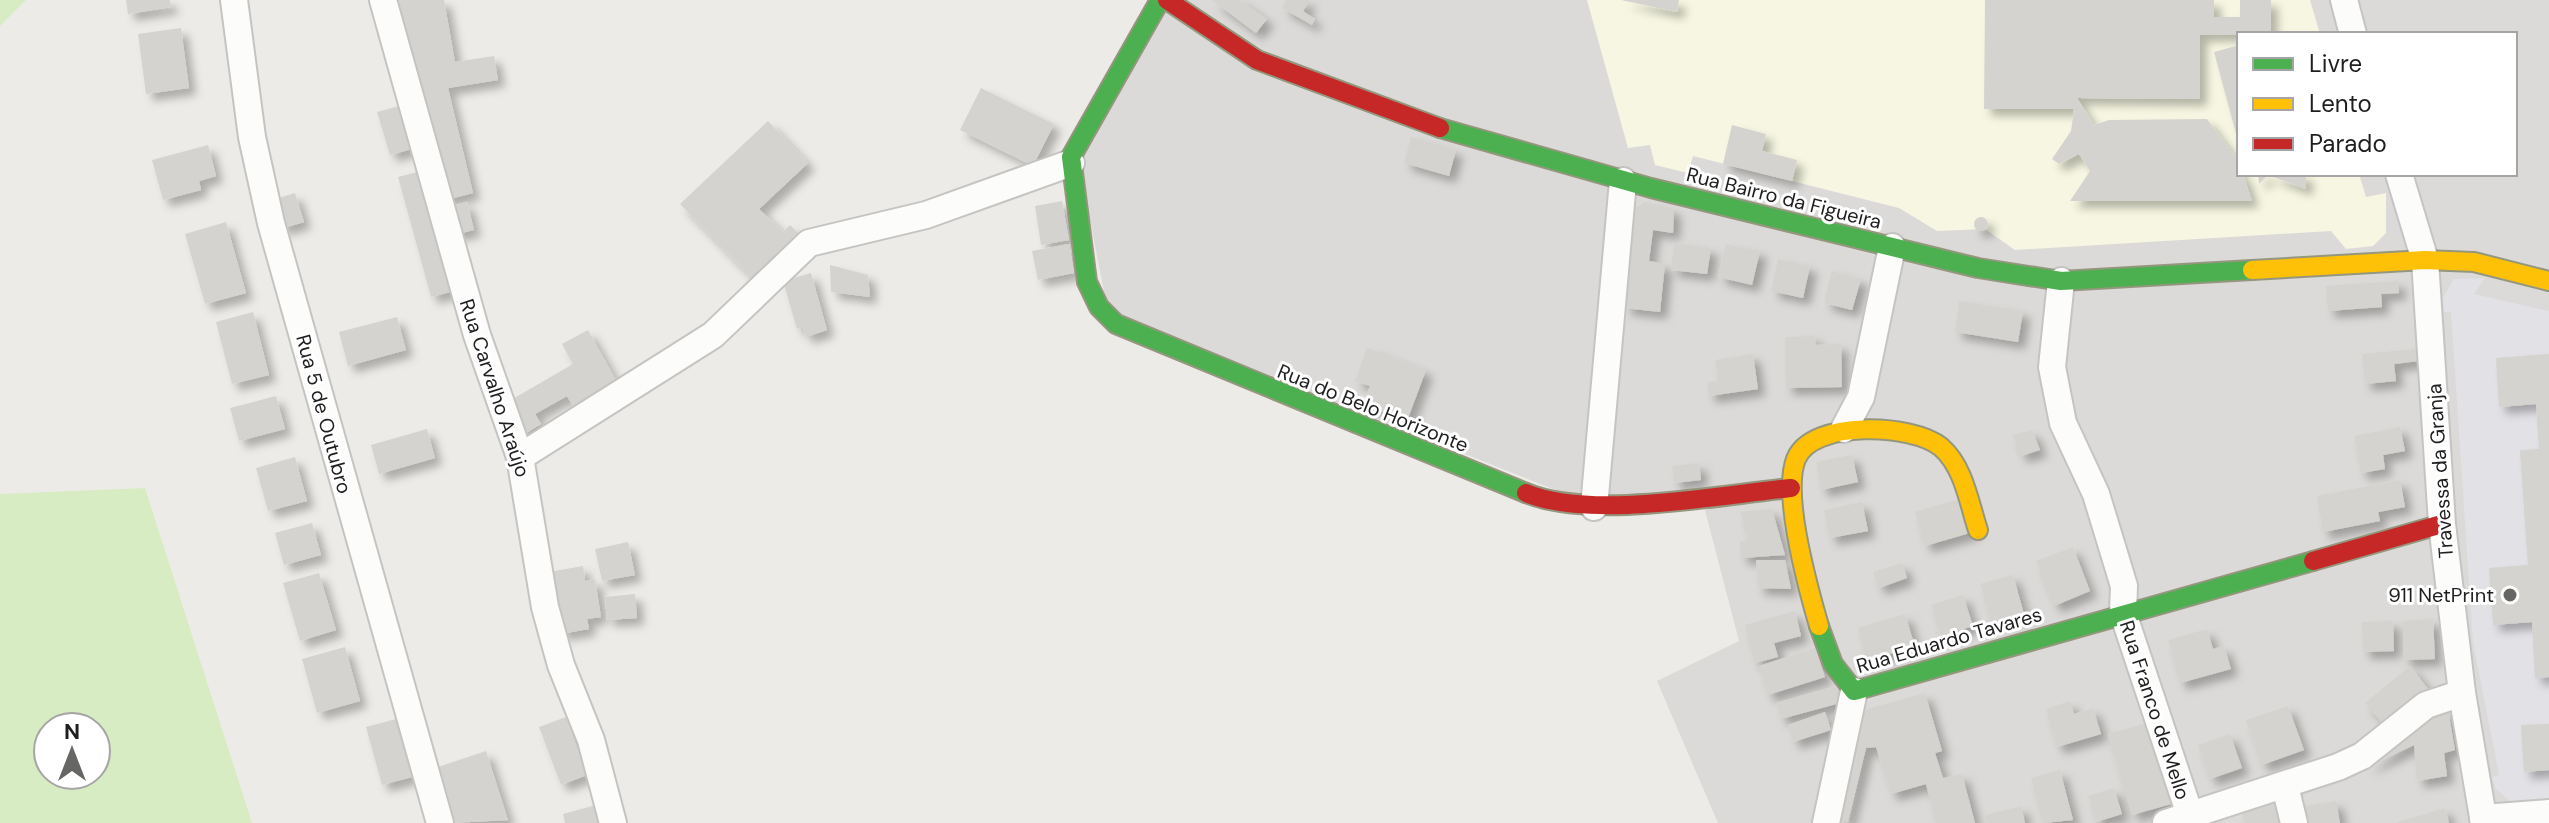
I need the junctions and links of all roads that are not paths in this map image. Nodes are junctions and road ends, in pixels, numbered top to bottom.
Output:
1 (234, 0) edge
2 (383, 0) edge
3 (1160, 0) edge
4 (1167, 0) edge
5 (2344, 0) edge
6 (2352, 32) edge
7 (1071, 163) junction
8 (2400, 176) edge
9 (1623, 181) junction
10 (1892, 247) junction
11 (2425, 260) junction
12 (2061, 281) junction
13 (2549, 281) edge
14 (1844, 429) junction
15 (520, 457) junction
16 (1791, 488) junction
17 (1594, 507) junction
18 (2442, 524) junction
19 (1978, 530) dead end
20 (2123, 613) junction
21 (1854, 691) junction
22 (2462, 693) junction
23 (2285, 786) junction
24 (2549, 813) edge
25 (2178, 819) edge
26 (2483, 820) edge
27 (440, 823) edge
28 (613, 823) edge
29 (1826, 823) edge
30 (2294, 823) edge

1 - 27 street, Rua 5 de Outubro
2 - 15 street, Rua Carvalho Araújo
3 - 7 street
4 - 9 street, Rua Bairro da Figueira
5 - 6 street
7 - 15 street
7 - 17 street, Rua do Belo Horizonte
8 - 11 street, Travessa da Granja
9 - 10 street, Rua Bairro da Figueira
9 - 17 street
10 - 12 street, Rua Bairro da Figueira
10 - 14 street
11 - 12 street, Rua Bairro da Figueira
11 - 13 street, Rua Bairro da Figueira
11 - 18 street, Travessa da Granja
12 - 20 street, Rua Franco de Mello
14 - 16 street, Rua Eduardo Tavares
14 - 19 street, Rua Eduardo Tavares
15 - 28 street, Rua Carvalho Araújo
16 - 17 street, Rua do Belo Horizonte
16 - 21 street, Rua Eduardo Tavares
18 - 20 street, Rua Eduardo Tavares
18 - 22 street, Travessa da Granja
20 - 21 street, Rua Eduardo Tavares
20 - 25 street, Rua Franco de Mello
21 - 29 street
22 - 23 street
22 - 26 street, Travessa da Granja
23 - 25 street
23 - 30 street
24 - 26 street

